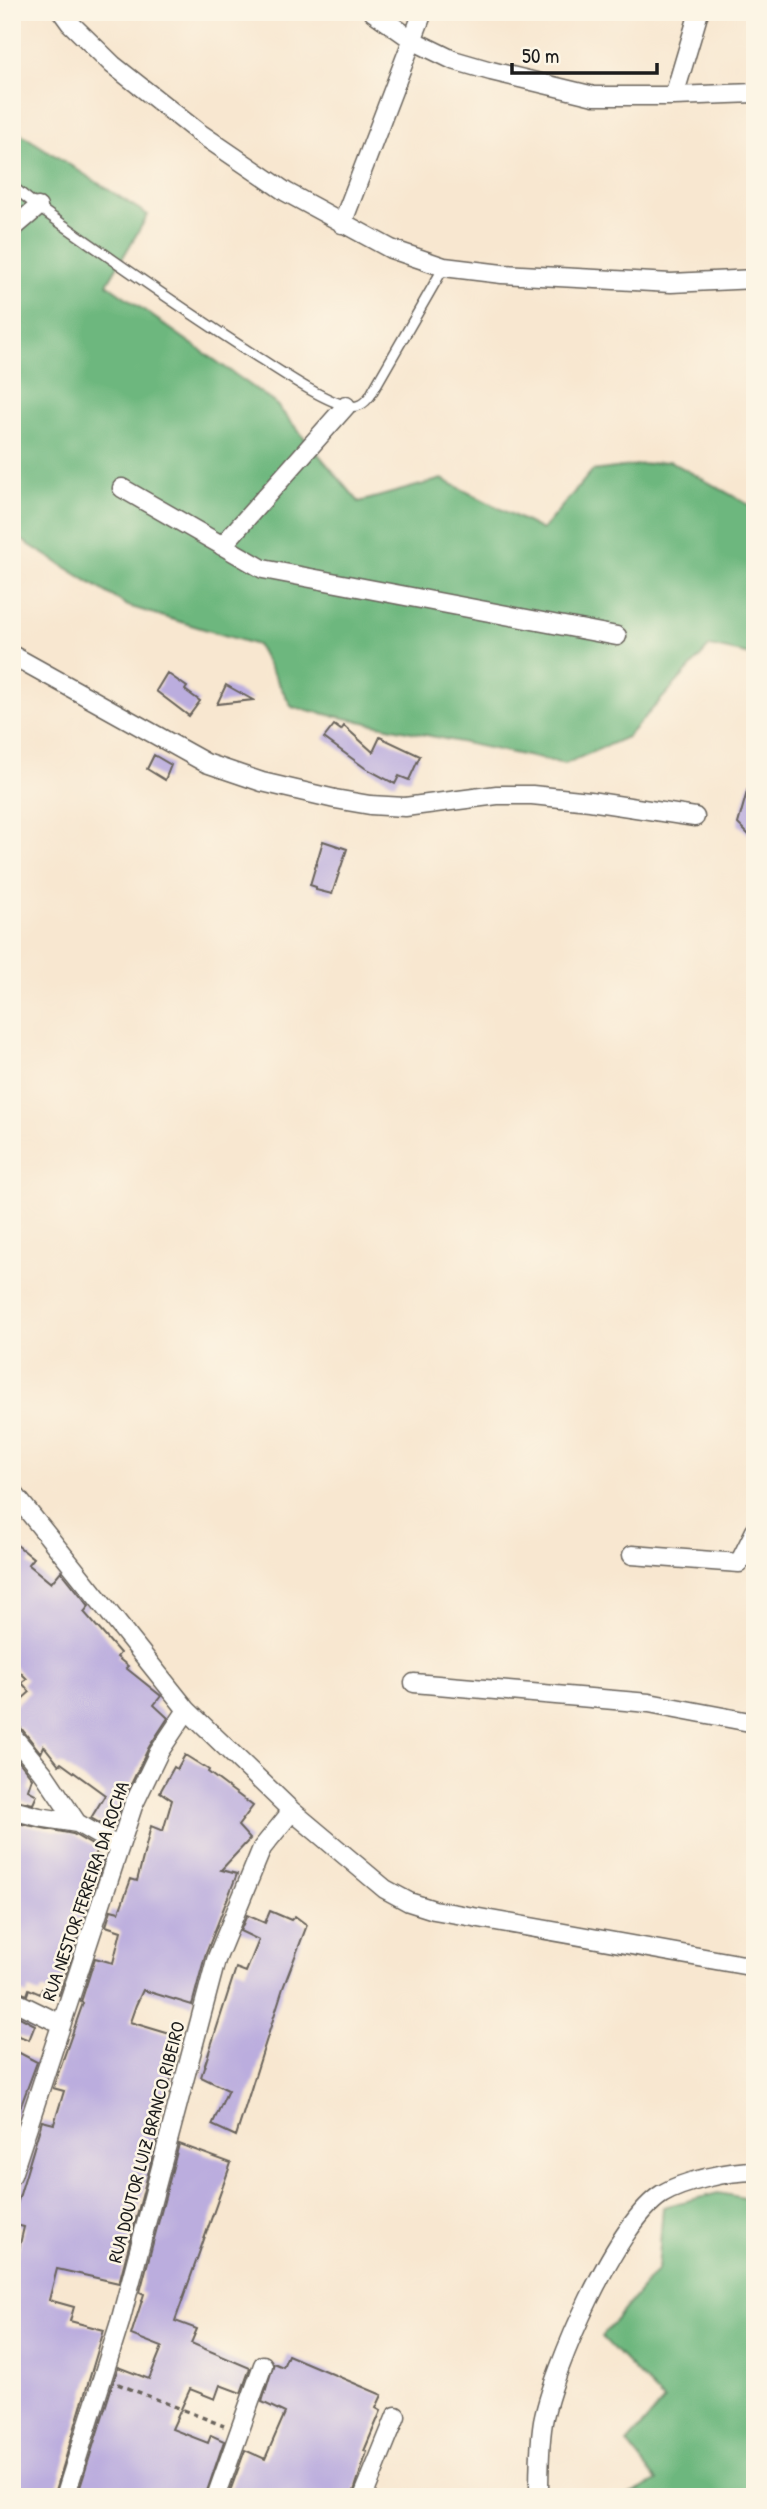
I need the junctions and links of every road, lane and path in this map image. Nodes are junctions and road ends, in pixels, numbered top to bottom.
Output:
1 (62, 12) edge
2 (373, 12) edge
3 (423, 12) edge
4 (699, 12) edge
5 (414, 41) junction
6 (755, 93) edge
7 (674, 96) junction
8 (12, 186) edge
9 (38, 207) junction
10 (342, 224) junction
11 (12, 229) edge
12 (444, 267) junction
13 (755, 279) edge
14 (346, 406) junction
15 (122, 488) dead end
16 (222, 546) junction
17 (617, 636) dead end
18 (12, 656) edge
19 (695, 817) dead end
20 (12, 1491) edge
21 (755, 1531) edge
22 (632, 1555) dead end
23 (747, 1565) edge
24 (414, 1683) dead end
25 (187, 1710) junction
26 (755, 1723) edge
27 (12, 1735) edge
28 (12, 1810) edge
29 (292, 1811) junction
30 (77, 1823) junction
31 (119, 1847) junction
32 (755, 1966) edge
33 (12, 2000) edge
34 (61, 2024) junction
35 (755, 2171) edge
36 (12, 2175) edge
37 (263, 2365) dead end
38 (103, 2378) junction
39 (396, 2416) dead end
40 (239, 2432) junction
41 (65, 2497) edge
42 (216, 2497) edge
43 (363, 2497) edge
44 (539, 2497) edge

1 - 10 street
2 - 5 street
3 - 5 street
4 - 7 street
5 - 7 street
5 - 10 street
6 - 7 street
8 - 9 lane
9 - 11 street
9 - 14 lane
10 - 12 street
12 - 13 street
12 - 14 lane
14 - 16 street
15 - 16 street
16 - 17 street
18 - 19 street
20 - 25 street
21 - 23 street
22 - 23 street
24 - 26 street
25 - 29 street
25 - 31 street, RUA NESTOR FERREIRA DA ROCHA
27 - 30 street
28 - 30 street
29 - 32 street
29 - 38 street, RUA DOUTOR LUIZ BRANCO RIBEIRO
30 - 31 street
31 - 34 street, RUA NESTOR FERREIRA DA ROCHA
33 - 34 street
34 - 36 street, RUA NESTOR FERREIRA DA ROCHA
35 - 44 street
37 - 40 street
38 - 40 path
38 - 41 street, RUA DOUTOR LUIZ BRANCO RIBEIRO
39 - 43 street
40 - 42 street

